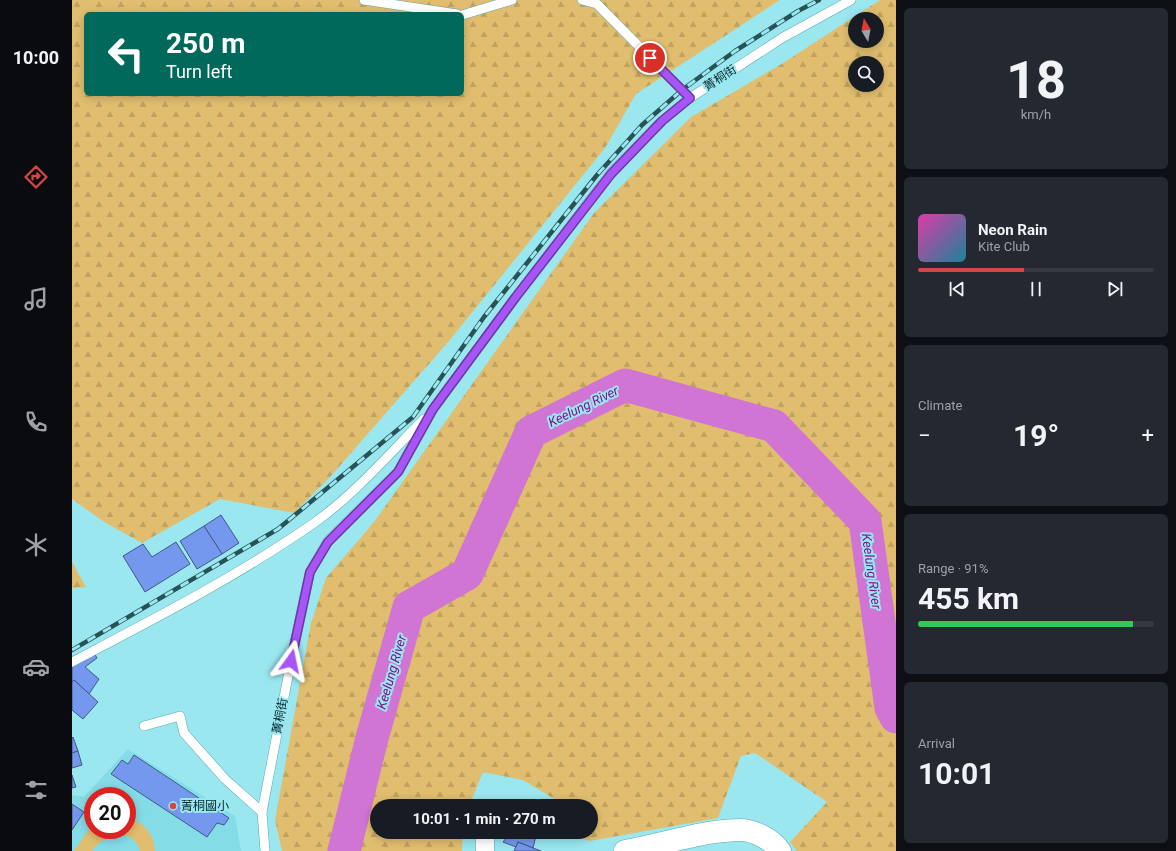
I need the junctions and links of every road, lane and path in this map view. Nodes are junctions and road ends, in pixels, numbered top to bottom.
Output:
1 (364, 0) edge
2 (512, 0) edge
3 (582, 0) edge
4 (851, 0) edge
5 (444, 12) edge
6 (464, 14) edge
7 (690, 98) junction
8 (433, 409) junction
9 (72, 662) edge
10 (144, 726) dead end
11 (262, 812) junction
12 (485, 839) edge
13 (265, 851) edge
14 (485, 851) edge
15 (625, 851) edge
16 (780, 851) edge

1 - 5 lane
2 - 6 lane
3 - 7 lane
4 - 7 lane, 菁桐街
7 - 8 lane, 菁桐街
8 - 9 lane, 菁桐街
8 - 11 lane, 菁桐街
10 - 11 lane
11 - 13 lane, 菁桐街
12 - 14 street
15 - 16 main road

